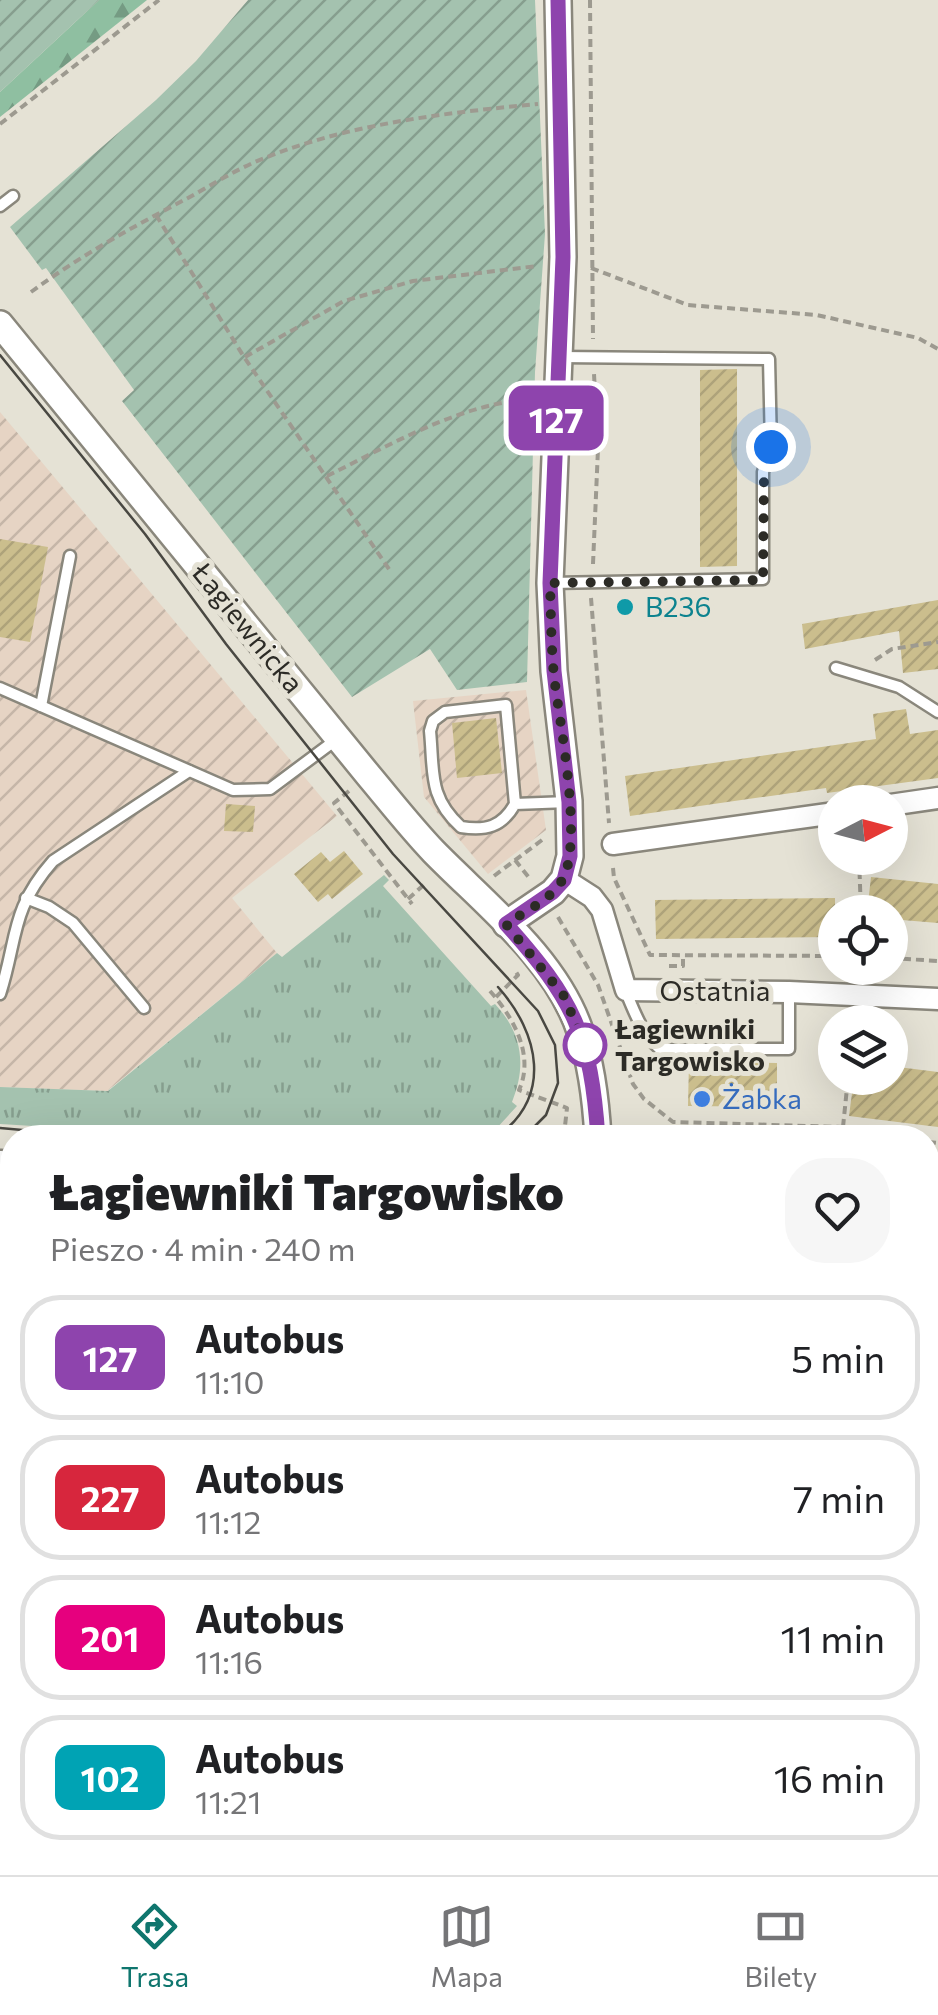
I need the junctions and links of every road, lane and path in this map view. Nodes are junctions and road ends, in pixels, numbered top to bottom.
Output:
1 (159, 0) edge
2 (558, 0) edge
3 (543, 104) dead end
4 (0, 124) edge
5 (12, 196) dead end
6 (0, 206) edge
7 (156, 215) junction
8 (555, 261) junction
9 (30, 292) dead end
10 (0, 324) edge
11 (938, 349) edge
12 (244, 357) junction
13 (559, 357) junction
14 (546, 398) dead end
15 (328, 476) junction
16 (70, 556) dead end
17 (390, 572) dead end
18 (550, 583) junction
19 (938, 642) edge
20 (836, 668) dead end
21 (854, 673) junction
22 (596, 686) dead end
23 (0, 688) edge
24 (42, 706) junction
25 (938, 712) edge
26 (338, 738) junction
27 (189, 772) junction
28 (355, 787) dead end
29 (938, 798) edge
30 (562, 802) junction
31 (908, 802) edge
32 (515, 804) junction
33 (818, 815) edge
34 (612, 844) junction
35 (516, 860) junction
36 (487, 878) dead end
37 (564, 880) junction
38 (532, 882) dead end
39 (26, 898) junction
40 (412, 904) dead end
41 (558, 916) dead end
42 (506, 924) junction
43 (682, 955) junction
44 (818, 956) edge
45 (908, 959) edge
46 (938, 961) edge
47 (666, 966) dead end
48 (518, 975) dead end
49 (490, 990) dead end
50 (626, 990) junction
51 (789, 992) junction
52 (0, 994) edge
53 (496, 996) junction
54 (938, 998) edge
55 (144, 1008) dead end
56 (846, 1095) edge
57 (734, 1124) joint
58 (565, 1125) edge
59 (587, 1125) edge
60 (746, 1125) edge
61 (843, 1125) edge

1 - 4 path
2 - 8 street
3 - 7 path
5 - 6 lane
7 - 9 path
7 - 12 path
8 - 11 path
8 - 12 path
8 - 13 street
10 - 26 street, Łagiewnicka
12 - 15 path
13 - 18 street
13 - 18 lane
14 - 15 path
15 - 17 path
16 - 24 lane
18 - 30 street
19 - 21 path
20 - 21 lane
21 - 25 lane
22 - 34 path
23 - 24 lane
24 - 27 lane
26 - 27 lane
26 - 42 street, Łagiewnicka
27 - 39 lane
28 - 40 path
29 - 31 street
30 - 32 lane
30 - 35 path
30 - 37 street
32 - 32 lane
33 - 34 street
34 - 43 path
35 - 36 path
35 - 38 path
37 - 42 street
37 - 50 street, Ostatnia
39 - 52 lane
39 - 55 lane
41 - 57 path
42 - 59 street
43 - 44 path
43 - 47 path
45 - 46 path
48 - 53 path
49 - 53 path
50 - 51 street, Ostatnia
50 - 51 lane
51 - 54 street, Ostatnia
53 - 58 path
56 - 61 path
57 - 60 path

